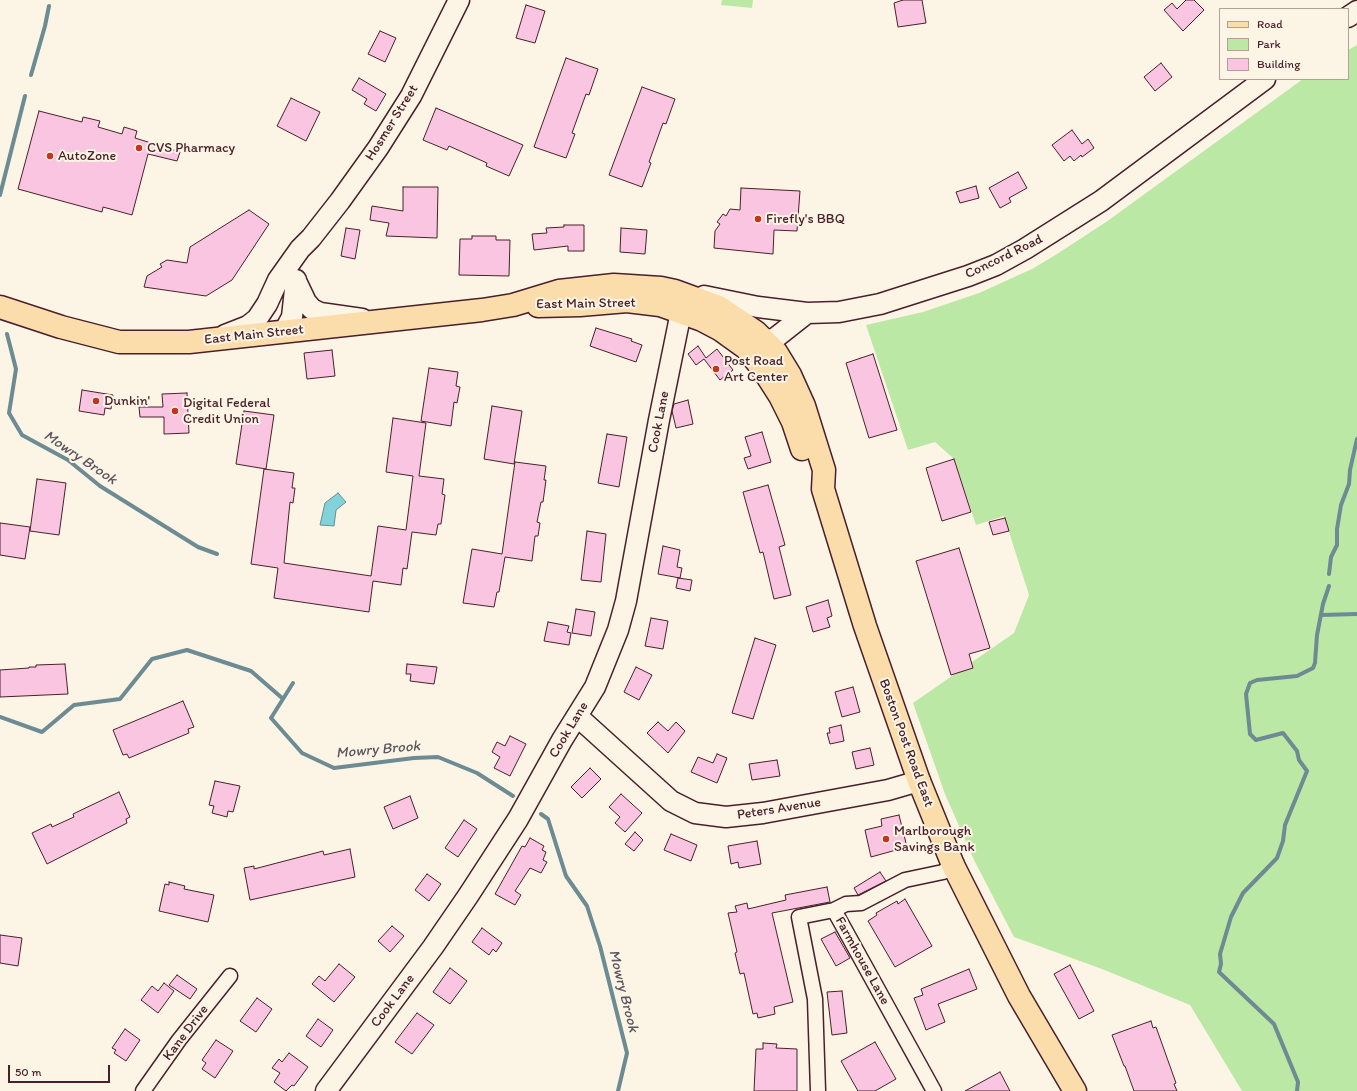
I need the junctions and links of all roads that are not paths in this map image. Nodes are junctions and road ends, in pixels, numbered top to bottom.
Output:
1 (459, 0) edge
2 (1264, 80) edge
3 (287, 280) junction
4 (675, 291) junction
5 (513, 305) junction
6 (0, 307) edge
7 (780, 309) junction
8 (681, 312) junction
9 (807, 313) junction
10 (380, 321) junction
11 (284, 332) junction
12 (216, 339) junction
13 (753, 342) junction
14 (577, 716) junction
15 (919, 781) junction
16 (953, 865) junction
17 (834, 910) junction
18 (230, 976) dead end
19 (143, 1091) edge
20 (326, 1091) edge
21 (818, 1091) edge
22 (934, 1091) edge
23 (1075, 1091) edge

1 - 3 street, Hosmer Street
2 - 9 street, Concord Road
3 - 10 street
3 - 11 street, Hosmer Street
3 - 12 street, Hosmer Street
4 - 5 main road, East Main Street
4 - 7 street, Concord Road
4 - 13 main road, Boston Post Road East
5 - 8 main road, East Main Street
5 - 10 main road, East Main Street
6 - 12 main road, East Main Street
7 - 9 street, Concord Road
7 - 13 street
8 - 13 main road, Boston Post Road East
8 - 14 street, Cook Lane
9 - 13 street
10 - 11 main road, East Main Street
11 - 12 main road, East Main Street
13 - 15 main road, Boston Post Road East
14 - 15 street, Peters Avenue
14 - 20 street, Cook Lane
15 - 16 main road, Boston Post Road East
16 - 17 street
16 - 23 main road, Boston Post Road East
17 - 21 street, Farmhouse Lane
17 - 22 street, Farmhouse Lane
18 - 19 street, Kane Drive

